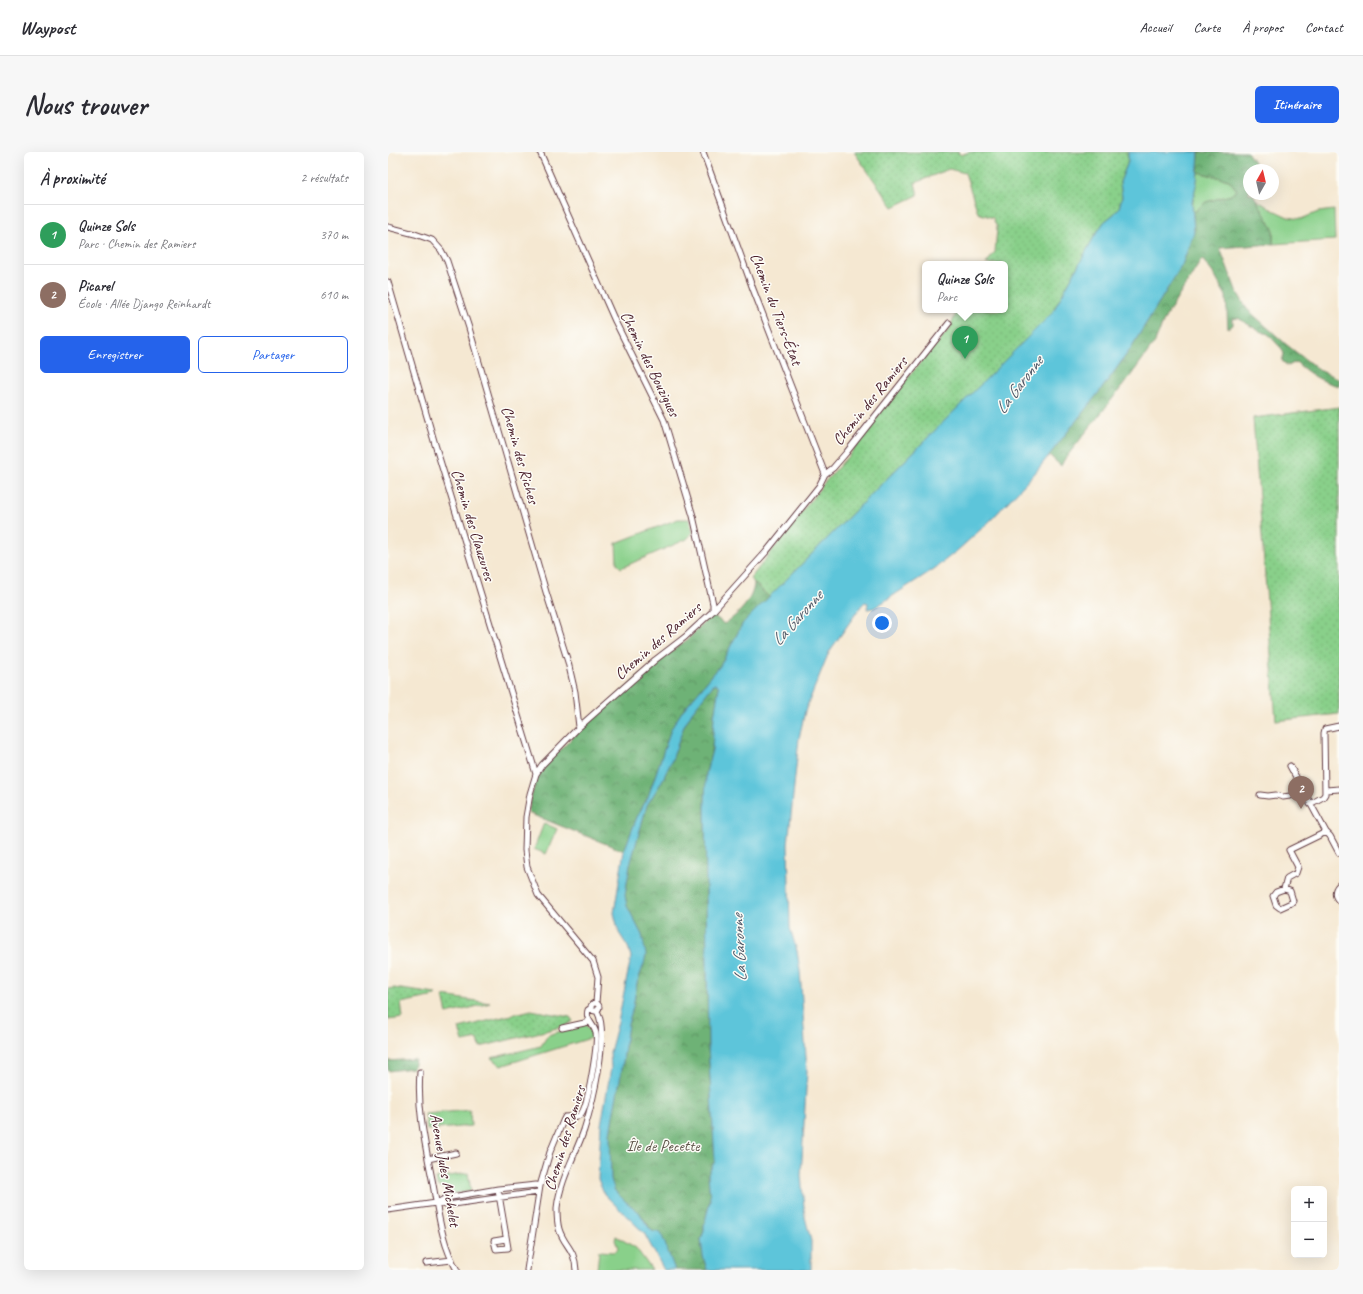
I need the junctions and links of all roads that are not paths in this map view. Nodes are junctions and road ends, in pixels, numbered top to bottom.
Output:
1 (540, 152) edge
2 (703, 152) edge
3 (388, 227) edge
4 (388, 282) edge
5 (949, 323) dead end
6 (825, 474) junction
7 (711, 596) junction
8 (722, 600) junction
9 (713, 611) junction
10 (579, 726) junction
11 (1339, 726) edge
12 (1290, 766) dead end
13 (536, 774) junction
14 (1339, 789) edge
15 (1303, 790) junction
16 (1326, 790) junction
17 (1260, 795) dead end
18 (1310, 804) junction
19 (1326, 832) junction
20 (1339, 853) edge
21 (1339, 885) edge
22 (1284, 889) dead end
23 (1339, 901) edge
24 (596, 1003) junction
25 (591, 1008) junction
26 (597, 1011) junction
27 (590, 1022) junction
28 (562, 1028) dead end
29 (420, 1072) dead end
30 (456, 1153) dead end
31 (428, 1159) junction
32 (540, 1186) junction
33 (498, 1189) junction
34 (538, 1192) junction
35 (475, 1193) junction
36 (499, 1197) junction
37 (476, 1200) junction
38 (436, 1203) junction
39 (388, 1210) edge
40 (506, 1239) dead end
41 (452, 1260) junction
42 (426, 1264) dead end
43 (457, 1270) edge
44 (527, 1270) edge
45 (576, 1270) edge

1 - 7 street, Chemin des Bouzigues
2 - 6 street, Chemin du Tiers-État
3 - 10 street, Chemin des Riches
4 - 13 street, Chemin des Clauzures
5 - 6 street, Chemin des Ramiers
6 - 8 street, Chemin des Ramiers
7 - 8 street
7 - 9 street, Chemin des Bouzigues
8 - 9 street, Chemin des Ramiers
9 - 10 street, Chemin des Ramiers
10 - 13 street, Chemin des Ramiers
11 - 16 street
12 - 15 street
13 - 24 street, Chemin des Ramiers
14 - 16 street
15 - 17 street
15 - 18 street
16 - 18 street
18 - 19 street
19 - 20 street
19 - 22 street
21 - 23 street
24 - 25 street
24 - 26 street
25 - 26 street
25 - 27 street
26 - 45 street, Chemin des Ramiers
27 - 28 street
27 - 32 street
29 - 31 street, Avenue Jules Michelet
30 - 31 street
31 - 38 street, Avenue Jules Michelet
32 - 33 street
32 - 34 street
33 - 35 street
33 - 36 street
34 - 36 street
34 - 44 street
35 - 37 street
35 - 38 street
36 - 37 street
36 - 40 street
37 - 38 street
38 - 39 street
38 - 41 street, Avenue Jules Michelet
41 - 42 street
41 - 43 street, Avenue Jules Michelet

